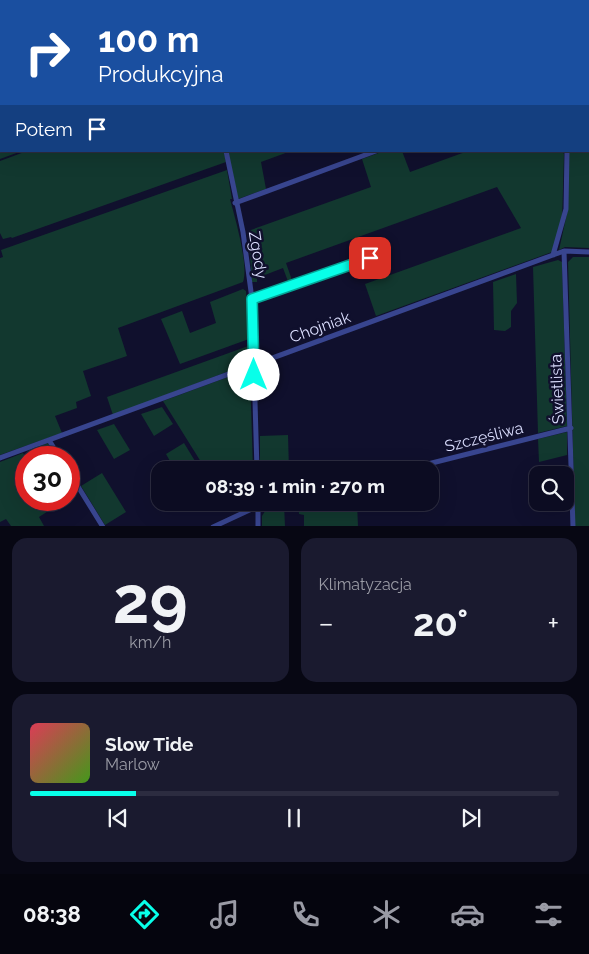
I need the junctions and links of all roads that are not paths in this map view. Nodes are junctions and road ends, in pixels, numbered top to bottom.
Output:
1 (226, 152) edge
2 (373, 152) edge
3 (567, 152) edge
4 (235, 202) junction
5 (564, 251) junction
6 (589, 252) edge
7 (553, 255) junction
8 (370, 258) dead end
9 (252, 299) junction
10 (253, 364) junction
11 (571, 428) junction
12 (49, 440) junction
13 (53, 446) edge
14 (0, 458) edge
15 (257, 461) edge
16 (439, 461) edge
17 (80, 489) edge
18 (244, 511) edge
19 (258, 511) edge
20 (103, 526) edge
21 (213, 526) edge
22 (258, 526) edge
23 (573, 526) edge

1 - 4 street, Zgody
2 - 4 street
3 - 7 street
4 - 9 street, Zgody
5 - 6 street
5 - 7 street, Chojniak
5 - 11 street, Świetlista
7 - 10 street, Chojniak
8 - 9 street
9 - 10 street, Zgody
10 - 12 street, Chojniak
10 - 15 street, Zgody
11 - 16 street, Szczęśliwa
11 - 23 street, Świetlista
12 - 13 street
12 - 14 street, Chojniak
17 - 20 street
18 - 21 street
19 - 22 street

